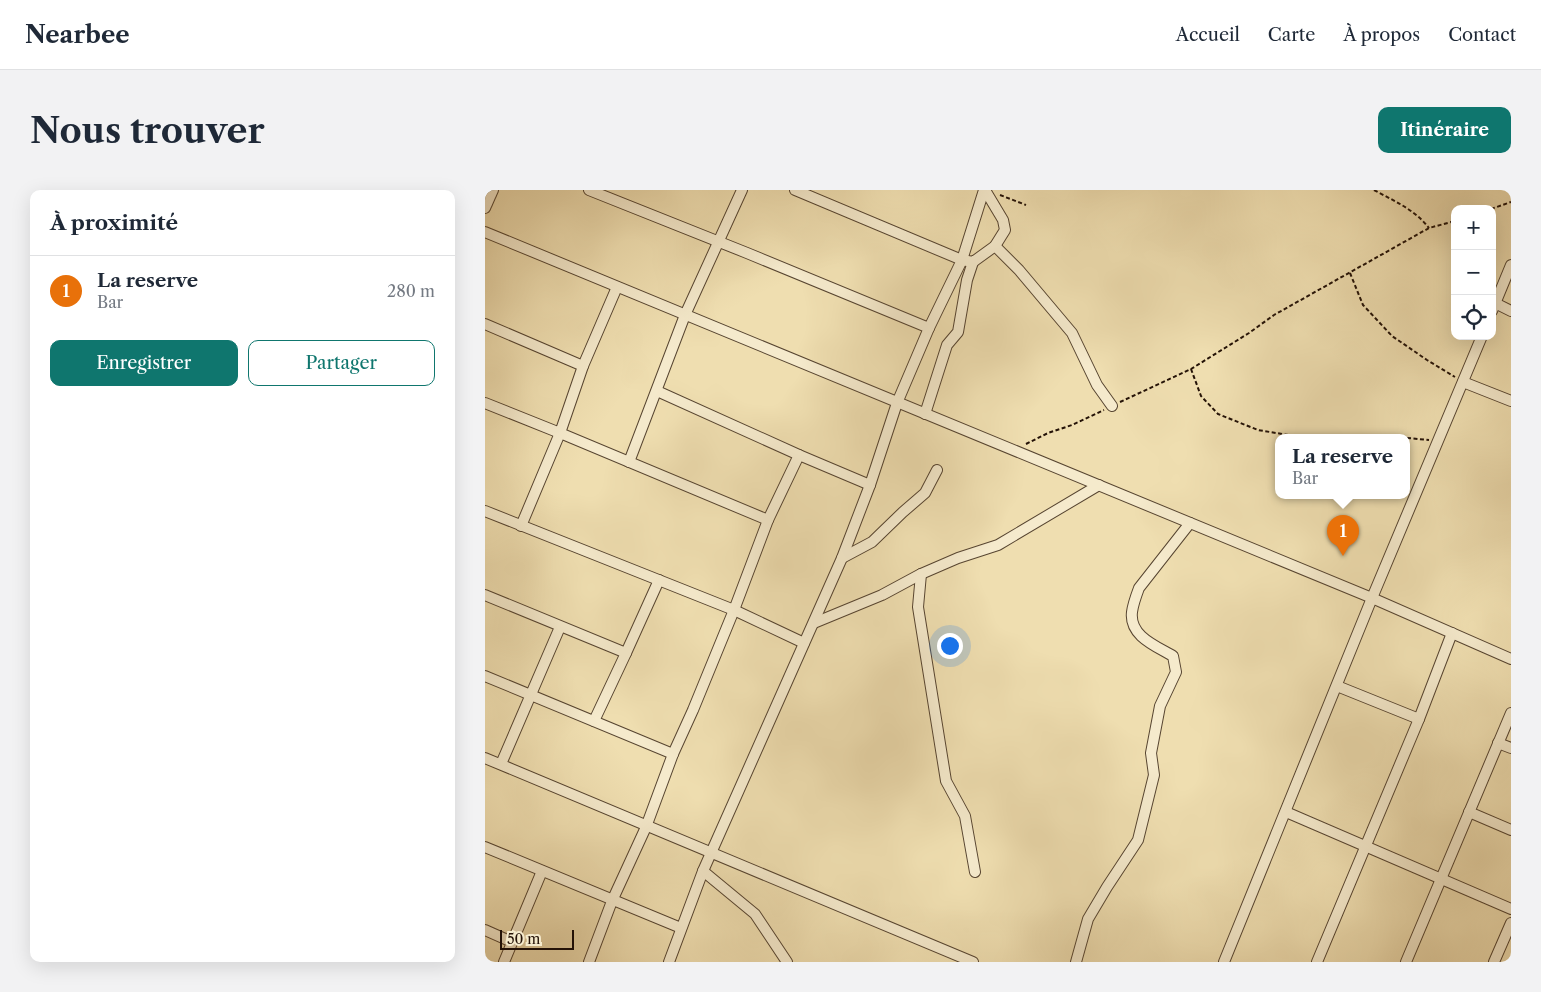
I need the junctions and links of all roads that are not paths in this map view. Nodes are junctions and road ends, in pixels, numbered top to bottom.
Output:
1 (493, 190) edge
2 (589, 190) edge
3 (742, 190) edge
4 (795, 190) edge
5 (988, 191) edge
6 (485, 208) edge
7 (485, 232) edge
8 (719, 241) junction
9 (995, 246) junction
10 (961, 260) junction
11 (973, 262) junction
12 (1511, 265) edge
13 (617, 287) junction
14 (1496, 302) edge
15 (1496, 307) edge
16 (1511, 310) edge
17 (685, 315) junction
18 (485, 324) edge
19 (929, 328) junction
20 (1480, 340) edge
21 (583, 366) junction
22 (1463, 382) junction
23 (657, 391) junction
24 (1511, 401) edge
25 (897, 403) junction
26 (486, 405) edge
27 (1113, 406) road end
28 (925, 414) junction
29 (560, 433) junction
30 (799, 455) junction
31 (629, 462) junction
32 (937, 470) dead end
33 (871, 484) junction
34 (1099, 485) junction
35 (485, 511) edge
36 (768, 520) junction
37 (1190, 523) junction
38 (521, 526) junction
39 (841, 558) junction
40 (921, 574) junction
41 (659, 580) junction
42 (485, 595) edge
43 (1372, 598) junction
44 (734, 610) junction
45 (814, 623) junction
46 (559, 626) junction
47 (1452, 633) junction
48 (803, 643) junction
49 (626, 653) junction
50 (1511, 659) edge
51 (485, 676) edge
52 (1337, 686) junction
53 (530, 695) junction
54 (1511, 713) edge
55 (1419, 719) junction
56 (594, 721) junction
57 (1498, 743) junction
58 (1511, 748) edge
59 (673, 754) junction
60 (485, 758) edge
61 (501, 764) junction
62 (1286, 812) junction
63 (1469, 812) junction
64 (646, 827) junction
65 (1511, 830) edge
66 (485, 847) edge
67 (1366, 847) junction
68 (712, 853) junction
69 (542, 871) junction
70 (703, 871) junction
71 (975, 872) dead end
72 (1441, 879) junction
73 (612, 901) junction
74 (1511, 909) edge
75 (1511, 923) edge
76 (681, 928) junction
77 (485, 930) edge
78 (512, 942) junction
79 (504, 962) edge
80 (589, 962) edge
81 (669, 962) edge
82 (787, 962) edge
83 (973, 962) edge
84 (1076, 962) edge
85 (1224, 962) edge
86 (1317, 962) edge
87 (1406, 962) edge
88 (1494, 962) edge

1 - 6 street
2 - 8 street
3 - 8 street
4 - 10 street
5 - 9 street
5 - 10 street
7 - 13 street
8 - 17 street
8 - 19 street
9 - 11 street
9 - 27 street
10 - 11 street
10 - 19 street
11 - 28 street
12 - 14 street
13 - 17 street
13 - 21 street
15 - 16 street
17 - 23 street
17 - 25 street
18 - 21 street
19 - 25 street
20 - 22 street
21 - 29 street
22 - 24 street
22 - 43 street
23 - 30 street
23 - 31 street
25 - 28 street
25 - 33 street
26 - 29 street
28 - 34 street
29 - 31 street
29 - 38 street
30 - 33 street
30 - 36 street
31 - 36 street
32 - 39 street
33 - 39 street
34 - 37 street
34 - 40 street
35 - 38 street
36 - 44 street
37 - 43 street
37 - 84 street
38 - 41 street
39 - 45 street
40 - 45 street
40 - 71 street
41 - 44 street
41 - 49 street
42 - 46 street
43 - 47 street
43 - 52 street
44 - 48 street
44 - 59 street
45 - 48 street
46 - 49 street
46 - 53 street
47 - 50 street
47 - 55 street
48 - 68 street
49 - 56 street
51 - 53 street
52 - 55 street
52 - 62 street
53 - 56 street
53 - 61 street
54 - 57 street
55 - 67 street
56 - 59 street
57 - 58 street
57 - 63 street
59 - 64 street
60 - 61 street
61 - 64 street
62 - 67 street
62 - 85 street
63 - 65 street
63 - 72 street
64 - 68 street
64 - 73 street
66 - 69 street
67 - 72 street
67 - 86 street
68 - 70 street
68 - 83 street
69 - 73 street
69 - 78 street
70 - 76 street
70 - 82 street
72 - 74 street
72 - 87 street
73 - 76 street
73 - 80 street
75 - 88 street
76 - 81 street
77 - 78 street
78 - 79 street

